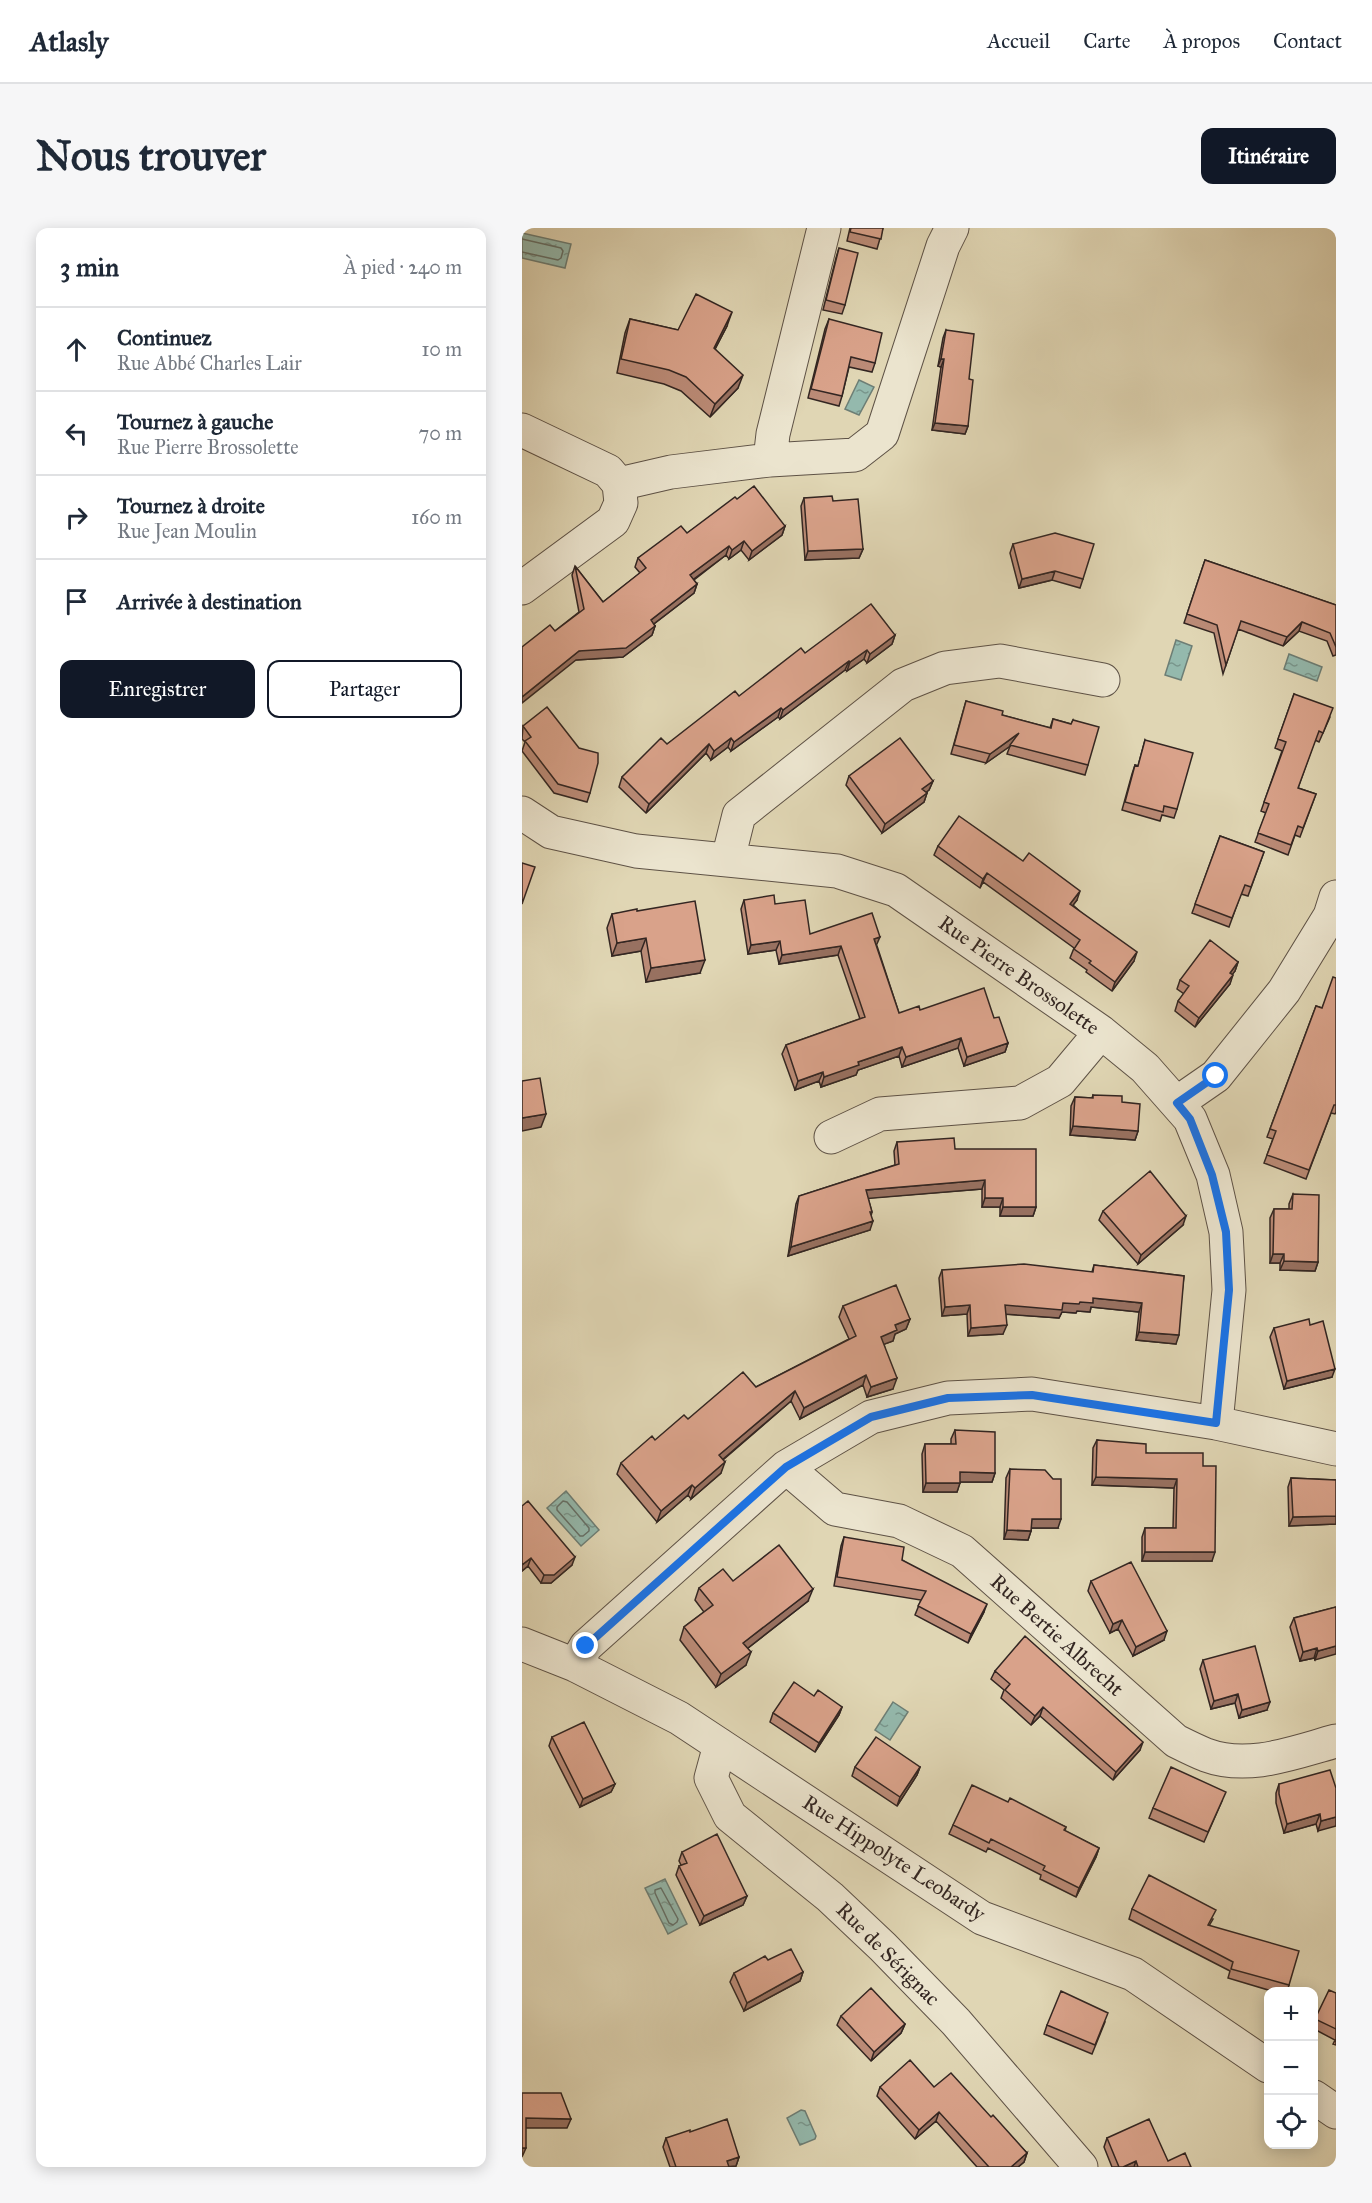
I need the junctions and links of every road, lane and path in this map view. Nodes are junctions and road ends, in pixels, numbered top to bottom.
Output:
1 (824, 228) edge
2 (952, 228) edge
3 (522, 430) edge
4 (770, 460) junction
5 (619, 483) junction
6 (522, 588) edge
7 (1102, 680) dead end
8 (522, 813) edge
9 (728, 859) junction
10 (1336, 897) edge
11 (1101, 1032) junction
12 (1177, 1103) junction
13 (831, 1137) dead end
14 (1216, 1423) junction
15 (1336, 1449) edge
16 (786, 1467) junction
17 (522, 1644) edge
18 (575, 1665) junction
19 (1336, 1741) edge
20 (720, 1745) junction
21 (1264, 2063) edge
22 (1318, 2100) edge
23 (1336, 2112) edge
24 (1081, 2167) edge

1 - 4 street
2 - 4 street
3 - 5 street
4 - 5 street
5 - 6 street
7 - 9 street
8 - 9 street, Rue Pierre Brossolette
9 - 11 street, Rue Pierre Brossolette
10 - 12 street
11 - 12 street, Rue Pierre Brossolette
11 - 13 street
12 - 14 street, Rue Pierre Brossolette
14 - 15 street
14 - 16 street
16 - 18 street
16 - 19 street, Rue Bertie Albrecht
17 - 18 street, Rue Hippolyte Leobardy
18 - 20 street, Rue Hippolyte Leobardy
20 - 21 street, Rue Hippolyte Leobardy
20 - 24 street, Rue de Sérignac
22 - 23 street

